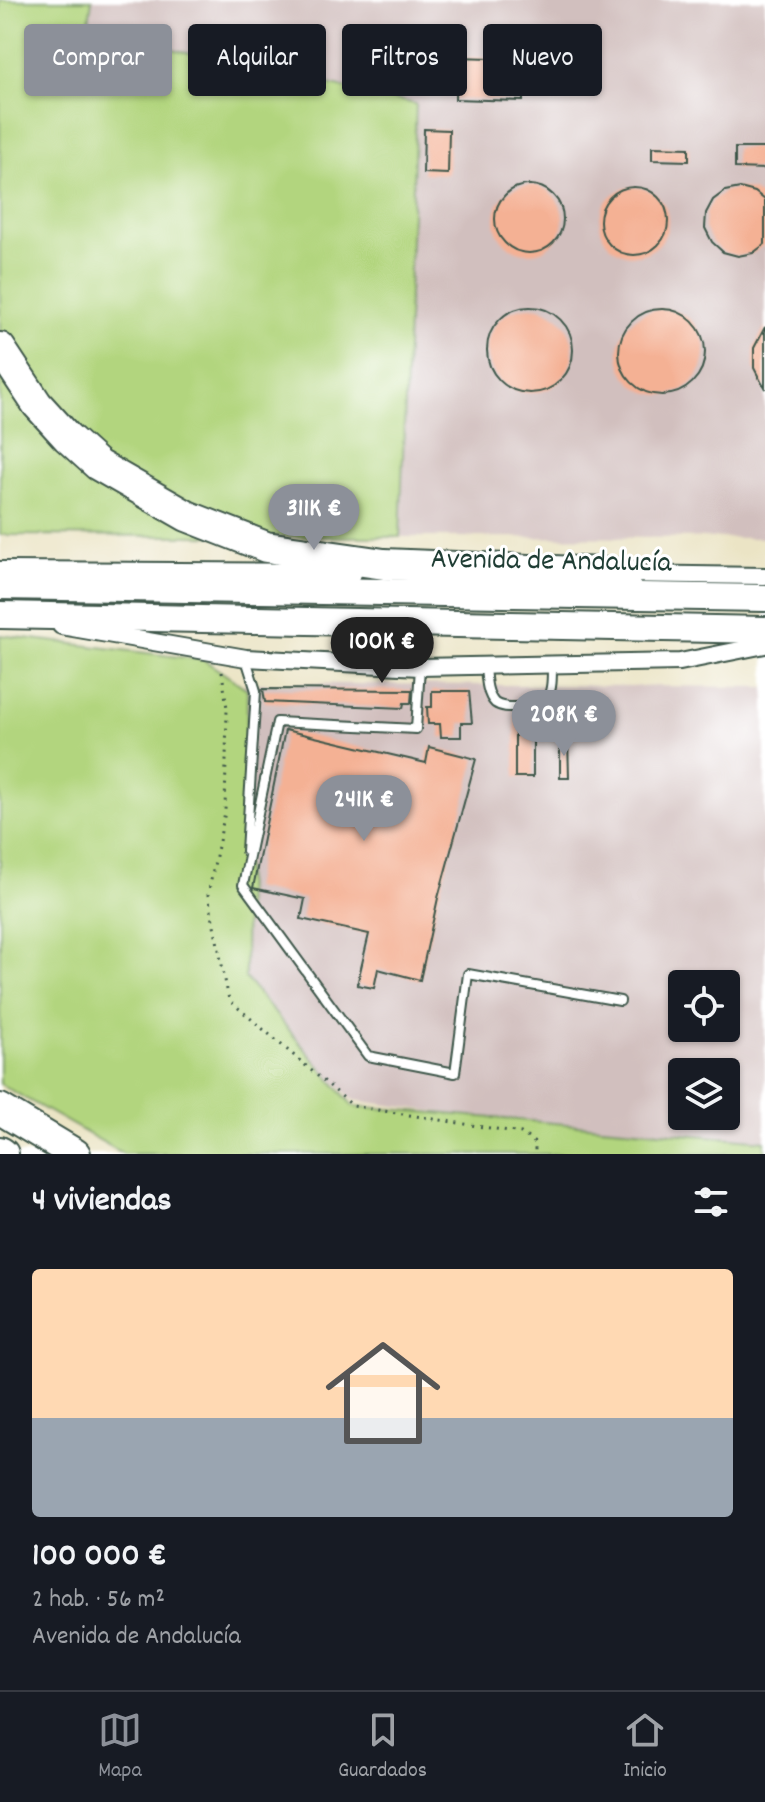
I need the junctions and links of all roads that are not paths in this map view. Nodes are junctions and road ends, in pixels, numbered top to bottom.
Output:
1 (0, 348) edge
2 (0, 570) edge
3 (627, 574) junction
4 (765, 576) edge
5 (0, 586) edge
6 (765, 598) edge
7 (0, 616) edge
8 (765, 630) edge
9 (765, 645) edge
10 (246, 658) junction
11 (552, 665) junction
12 (485, 666) junction
13 (420, 667) junction
14 (243, 885) junction
15 (620, 1001) dead end
16 (0, 1109) edge
17 (75, 1154) edge

1 - 3 highway
2 - 3 street, Avenida de Andalucía
3 - 4 street, Avenida de Andalucía
5 - 6 main road, Avenida de Andalucía
7 - 8 main road, Avenida de Andalucía
7 - 10 street
9 - 11 street
10 - 13 street
10 - 14 lane
11 - 12 street
11 - 12 lane
12 - 13 street
13 - 14 lane
14 - 15 lane
16 - 17 highway

